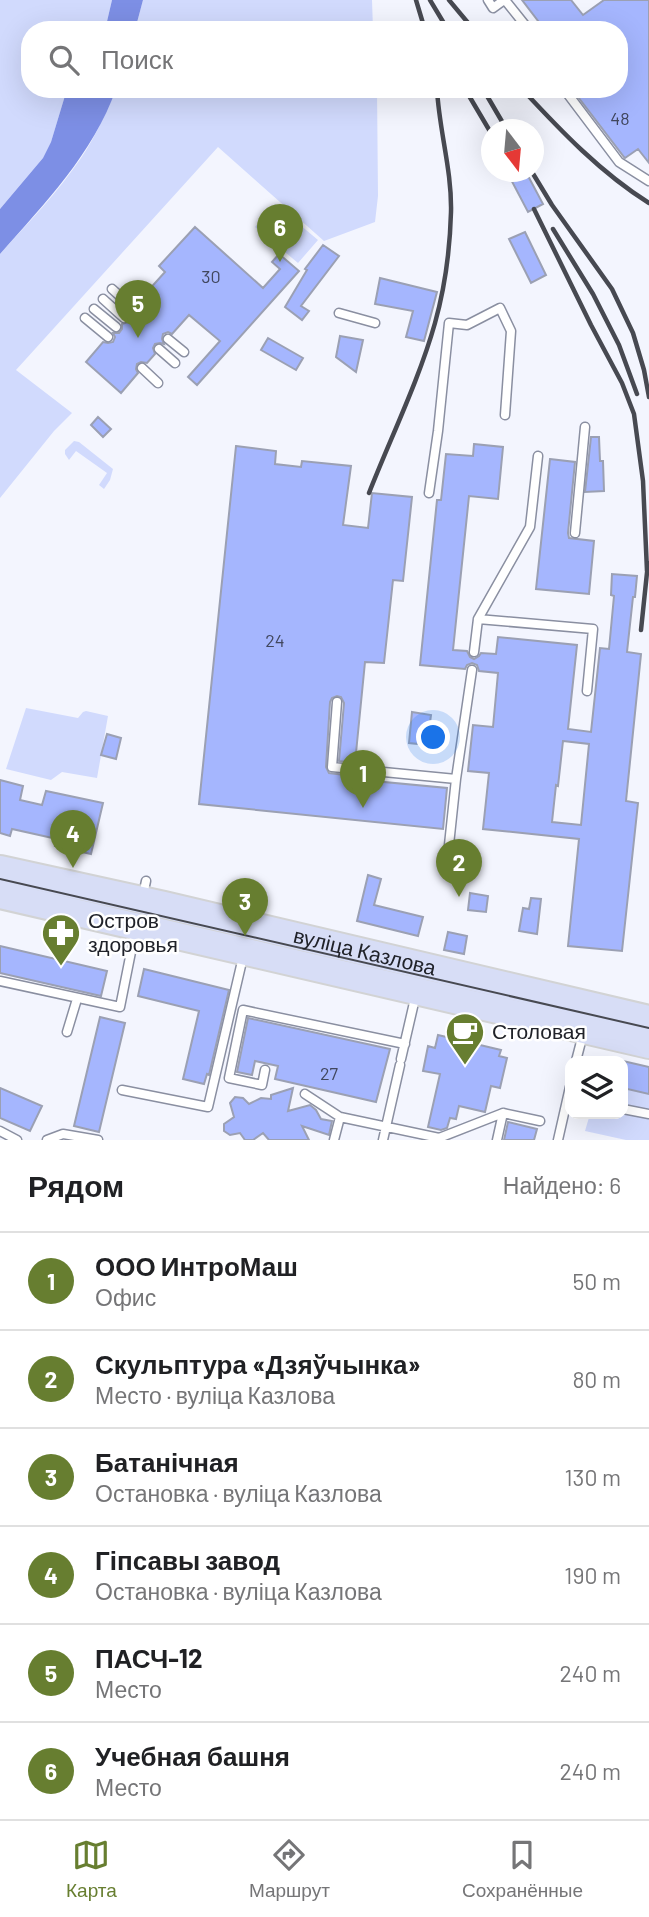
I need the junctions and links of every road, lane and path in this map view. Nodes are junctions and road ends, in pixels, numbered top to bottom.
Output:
1 (488, 0) edge
2 (504, 0) edge
3 (522, 21) edge
4 (571, 98) edge
5 (649, 181) edge
6 (112, 289) dead end
7 (103, 299) dead end
8 (133, 308) dead end
9 (94, 309) dead end
10 (339, 313) dead end
11 (85, 318) dead end
12 (124, 318) dead end
13 (375, 323) dead end
14 (116, 327) dead end
15 (108, 337) dead end
16 (168, 339) dead end
17 (159, 349) dead end
18 (184, 352) dead end
19 (175, 363) dead end
20 (142, 368) dead end
21 (158, 383) dead end
22 (505, 415) dead end
23 (585, 427) dead end
24 (538, 456) dead end
25 (429, 493) dead end
26 (575, 533) dead end
27 (478, 619) junction
28 (474, 652) dead end
29 (472, 670) dead end
30 (587, 691) dead end
31 (337, 702) dead end
32 (456, 779) junction
33 (0, 869) edge
34 (446, 873) dead end
35 (0, 895) edge
36 (140, 907) junction
37 (244, 952) junction
38 (0, 981) edge
39 (416, 991) junction
40 (76, 999) junction
41 (587, 1018) junction
42 (649, 1019) edge
43 (67, 1032) dead end
44 (405, 1044) junction
45 (649, 1045) edge
46 (577, 1056) edge
47 (265, 1070) dead end
48 (122, 1090) dead end
49 (305, 1094) dead end
50 (628, 1110) edge
51 (503, 1113) junction
52 (565, 1113) edge
53 (649, 1114) edge
54 (340, 1116) junction
55 (540, 1121) dead end
56 (386, 1127) junction
57 (0, 1131) edge
58 (17, 1140) edge
59 (47, 1140) edge
60 (94, 1140) edge
61 (334, 1140) edge
62 (383, 1140) edge
63 (498, 1140) edge
64 (558, 1140) edge

1 - 2 lane
2 - 3 lane
4 - 5 lane
6 - 8 lane
7 - 12 lane
9 - 14 lane
10 - 13 lane
11 - 15 lane
16 - 18 lane
17 - 19 lane
20 - 21 lane
22 - 25 lane
23 - 26 lane
24 - 27 lane
27 - 28 lane
27 - 30 lane
29 - 32 lane
31 - 32 lane
32 - 34 lane
33 - 36 main road, вуліца Казлова
35 - 36 main road, вуліца Казлова
36 - 37 main road, вуліца Казлова
36 - 40 lane
36 - 41 main road, вуліца Казлова
37 - 39 main road, вуліца Казлова
37 - 48 lane
38 - 40 lane
39 - 41 main road, вуліца Казлова
39 - 44 lane
40 - 43 lane
41 - 42 main road, вуліца Казлова
41 - 45 main road, вуліца Казлова
41 - 46 lane
44 - 47 lane
44 - 56 lane
49 - 54 lane
50 - 53 lane
51 - 55 lane
51 - 56 lane
51 - 63 lane
52 - 64 lane
54 - 56 lane
54 - 61 lane
56 - 62 lane
57 - 58 lane
59 - 60 lane

